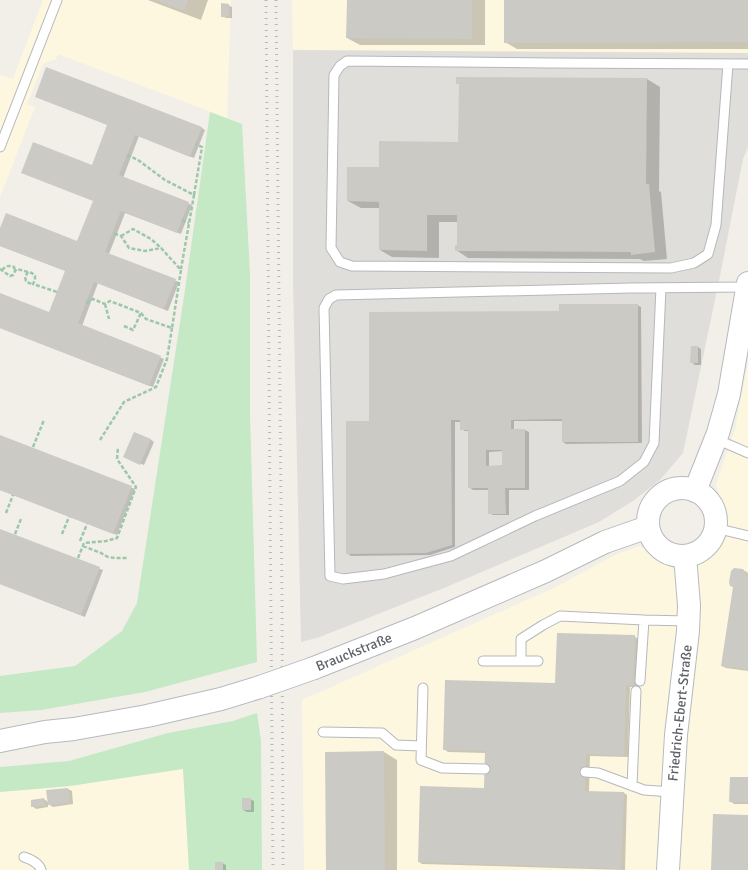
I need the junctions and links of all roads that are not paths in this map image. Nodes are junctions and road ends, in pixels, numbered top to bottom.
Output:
1 (57, 0) edge
2 (728, 64) junction
3 (748, 64) edge
4 (0, 147) edge
5 (748, 285) edge
6 (661, 288) junction
7 (743, 340) edge
8 (716, 439) junction
9 (748, 453) edge
10 (696, 491) junction
11 (648, 527) junction
12 (715, 528) junction
13 (748, 536) edge
14 (685, 556) junction
15 (644, 620) junction
16 (688, 621) junction
17 (483, 661) dead end
18 (521, 661) junction
19 (538, 661) dead end
20 (640, 681) dead end
21 (423, 688) dead end
22 (636, 691) dead end
23 (0, 728) edge
24 (45, 732) junction
25 (323, 732) dead end
26 (0, 741) edge
27 (421, 746) junction
28 (485, 769) dead end
29 (585, 772) dead end
30 (632, 786) junction
31 (672, 792) junction
32 (24, 857) dead end
33 (41, 870) edge
34 (668, 870) edge

1 - 4 lane
2 - 2 lane
2 - 3 lane
5 - 6 lane
5 - 7 street
6 - 6 lane
7 - 8 street
8 - 9 lane
8 - 10 street
10 - 11 street
10 - 12 street
11 - 14 street
11 - 24 street, Brauckstraße, bridge
12 - 13 lane
12 - 14 street
14 - 16 street, Friedrich-Ebert-Straße
15 - 16 lane
15 - 18 lane
15 - 20 lane
16 - 31 street, Friedrich-Ebert-Straße
17 - 18 lane
18 - 19 lane
21 - 27 lane
22 - 30 lane
23 - 24 street, Brauckstraße
24 - 26 street, Brauckstraße
25 - 27 lane
27 - 28 lane
29 - 30 lane
30 - 31 lane
31 - 34 street, Friedrich-Ebert-Straße
32 - 33 lane

